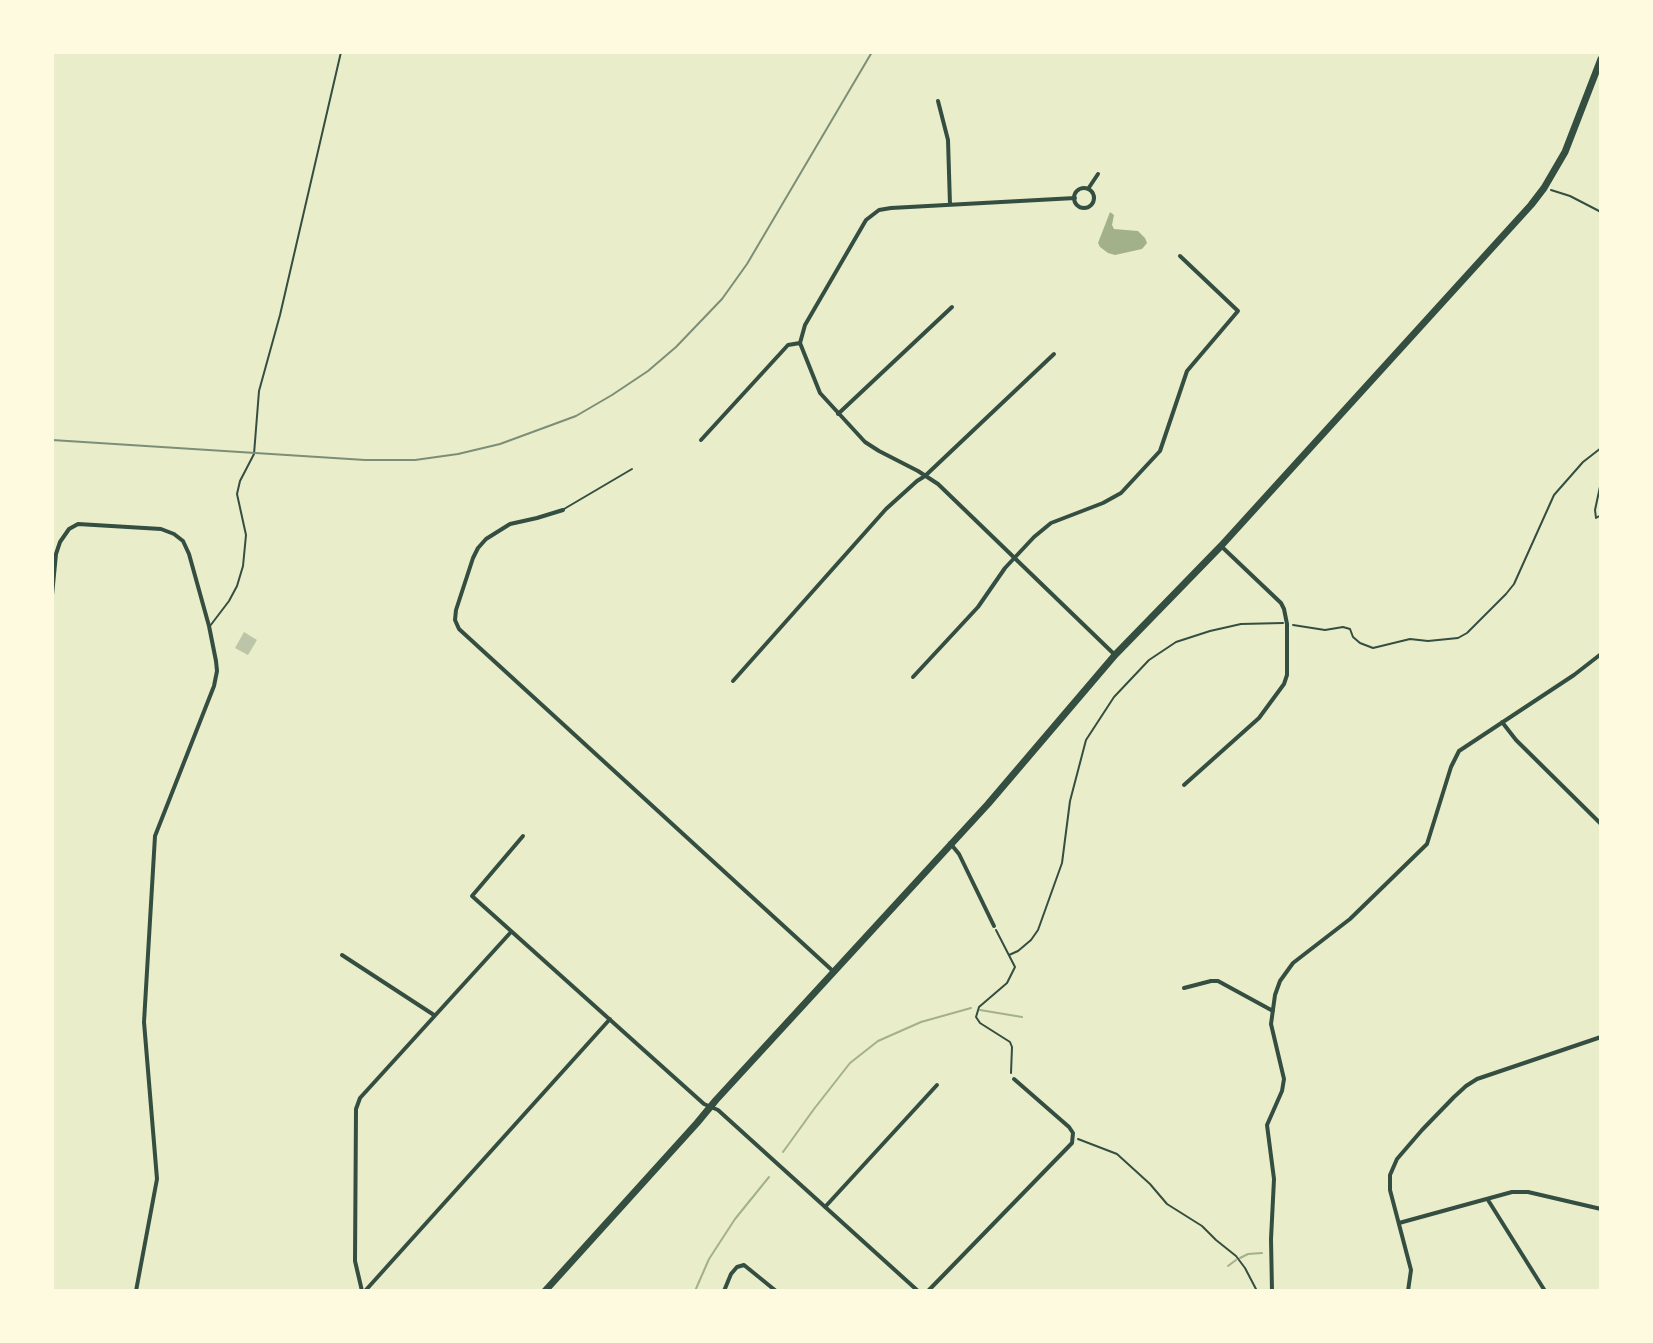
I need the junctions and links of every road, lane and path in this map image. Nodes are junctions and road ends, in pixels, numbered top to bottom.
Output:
1 (341, 52) edge
2 (1601, 59) edge
3 (938, 101) dead end
4 (1098, 174) dead end
5 (1544, 188) junction
6 (1088, 189) junction
7 (1075, 198) junction
8 (950, 205) junction
9 (1601, 212) edge
10 (1180, 256) dead end
11 (952, 307) dead end
12 (800, 343) junction
13 (1054, 354) dead end
14 (838, 414) junction
15 (701, 440) dead end
16 (1601, 448) edge
17 (632, 469) dead end
18 (925, 476) junction
19 (1601, 482) edge
20 (563, 510) joint
21 (1601, 515) edge
22 (1221, 546) junction
23 (1014, 557) junction
24 (52, 595) edge
25 (1287, 624) junction
26 (209, 626) junction
27 (1601, 654) edge
28 (1115, 655) junction
29 (913, 677) dead end
30 (733, 681) dead end
31 (1502, 722) junction
32 (1184, 785) dead end
33 (1601, 824) edge
34 (523, 836) dead end
35 (950, 843) junction
36 (994, 926) joint
37 (511, 932) junction
38 (342, 955) dead end
39 (1009, 955) junction
40 (834, 972) junction
41 (1184, 988) dead end
42 (1273, 1011) junction
43 (435, 1015) junction
44 (610, 1019) junction
45 (1601, 1037) edge
46 (1014, 1079) joint
47 (937, 1085) dead end
48 (711, 1107) junction
49 (1073, 1137) junction
50 (1488, 1200) junction
51 (824, 1208) junction
52 (1601, 1209) edge
53 (1399, 1223) junction
54 (136, 1291) edge
55 (364, 1291) edge
56 (545, 1291) edge
57 (724, 1291) edge
58 (776, 1291) edge
59 (918, 1291) edge
60 (928, 1291) edge
61 (1257, 1291) edge
62 (1272, 1291) edge
63 (1408, 1291) edge
64 (1545, 1291) edge

1 - 26 lane
2 - 5 highway
3 - 8 street
4 - 6 street
5 - 9 path
5 - 22 highway
6 - 7 street
6 - 7 street
7 - 8 street
8 - 12 street
10 - 23 street
11 - 14 street
12 - 14 street
12 - 15 street
13 - 18 street
14 - 18 street
16 - 25 path
17 - 20 lane
18 - 23 street
18 - 30 street
19 - 21 path
20 - 40 street
22 - 25 street
22 - 28 highway
23 - 28 street
23 - 29 street
24 - 26 street
25 - 32 street
25 - 39 path
26 - 54 street
27 - 31 street
28 - 35 highway
31 - 33 street
31 - 42 street
34 - 37 street
35 - 36 street
35 - 40 highway
36 - 39 path
37 - 43 street
37 - 44 street
38 - 43 street
39 - 46 path
40 - 48 highway
41 - 42 street
42 - 62 street
43 - 55 street
44 - 48 street
44 - 55 street
45 - 53 street
46 - 49 street
47 - 51 street
48 - 51 street
48 - 56 highway
49 - 60 street
49 - 61 path
50 - 52 street
50 - 53 street
50 - 64 street
51 - 59 street
53 - 63 street
57 - 58 street

